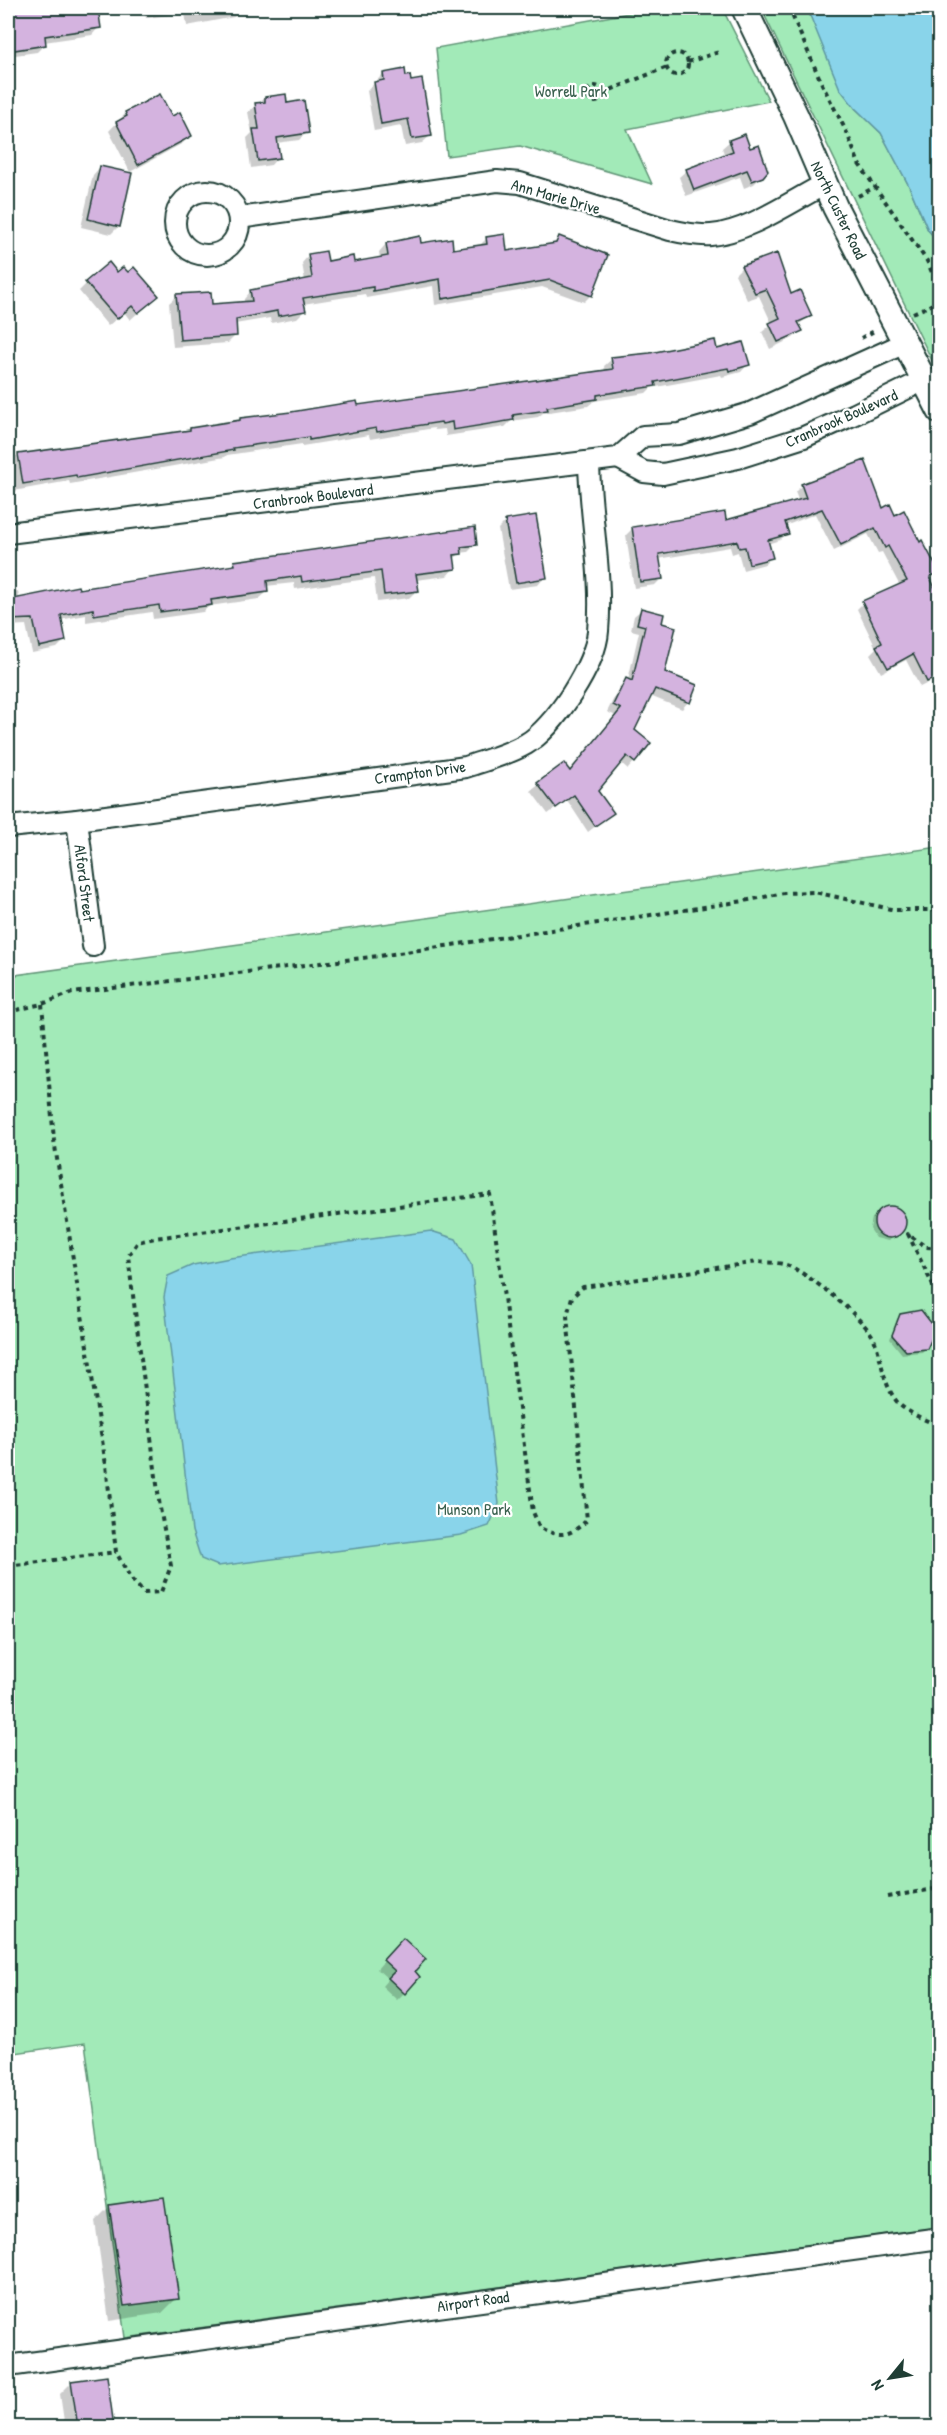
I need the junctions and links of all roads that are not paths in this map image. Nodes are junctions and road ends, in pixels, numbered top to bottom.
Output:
1 (744, 8) edge
2 (825, 184) junction
3 (239, 218) dead end
4 (905, 343) junction
5 (924, 380) junction
6 (939, 411) edge
7 (618, 458) junction
8 (588, 462) junction
9 (8, 533) edge
10 (77, 820) junction
11 (8, 827) edge
12 (93, 946) dead end
13 (939, 2238) edge
14 (8, 2366) edge

1 - 2 street, North Custer Road
2 - 3 street, Ann Marie Drive
2 - 4 street, North Custer Road
4 - 5 street, North Custer Road
4 - 7 street
5 - 6 street, North Custer Road
5 - 7 street, Cranbrook Boulevard
7 - 8 street, Cranbrook Boulevard
8 - 9 street, Cranbrook Boulevard
8 - 10 street, Crampton Drive
10 - 11 street, Crampton Drive
10 - 12 street, Alford Street
13 - 14 street, Airport Road

